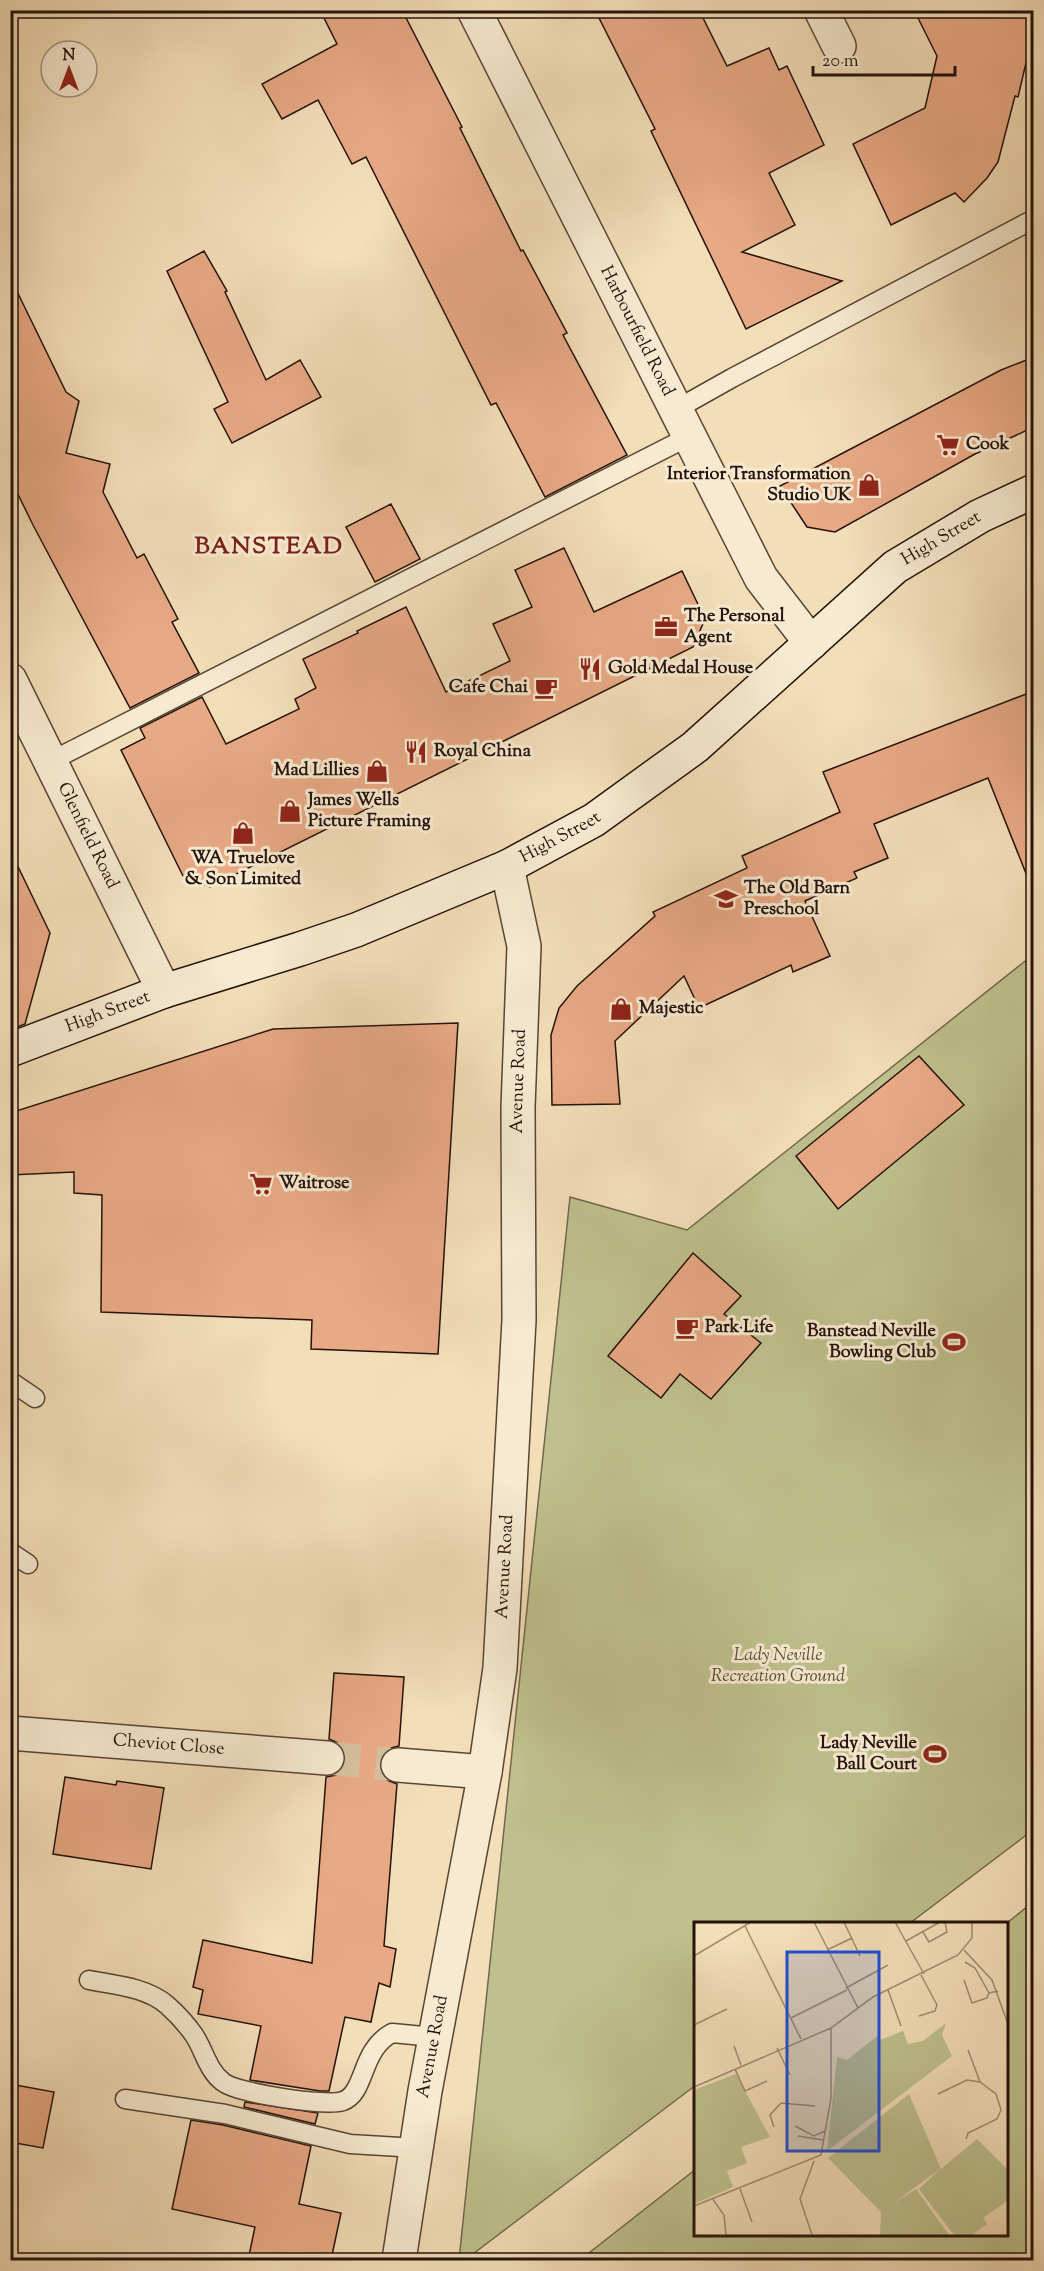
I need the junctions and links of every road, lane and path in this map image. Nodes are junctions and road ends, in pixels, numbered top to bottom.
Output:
1 (474, 10) edge
2 (821, 10) edge
3 (839, 46) dead end
4 (1034, 219) edge
5 (681, 424) junction
6 (1034, 491) edge
7 (811, 643) junction
8 (10, 680) edge
9 (51, 761) junction
10 (507, 867) junction
11 (164, 991) junction
12 (10, 1050) edge
13 (10, 1381) edge
14 (35, 1398) dead end
15 (10, 1552) edge
16 (28, 1564) dead end
17 (10, 1733) edge
18 (327, 1758) tunnel mouth
19 (398, 1765) tunnel mouth
20 (485, 1772) junction
21 (89, 1980) dead end
22 (434, 2037) junction
23 (125, 2099) dead end
24 (417, 2148) junction
25 (399, 2260) edge

1 - 5 street, Harbourfield Road
2 - 3 street
4 - 5 lane
5 - 7 street, Harbourfield Road
5 - 9 lane
6 - 7 street, High Street
7 - 10 street, High Street
8 - 9 street, Glenfield Road
9 - 11 street, Glenfield Road
10 - 11 street, High Street
10 - 20 street, Avenue Road
11 - 12 street, High Street
13 - 14 lane
15 - 16 lane
17 - 18 street, Cheviot Close
19 - 20 street
20 - 22 street, Avenue Road
21 - 22 lane
22 - 24 street, Avenue Road
23 - 24 lane
24 - 25 street, Avenue Road

